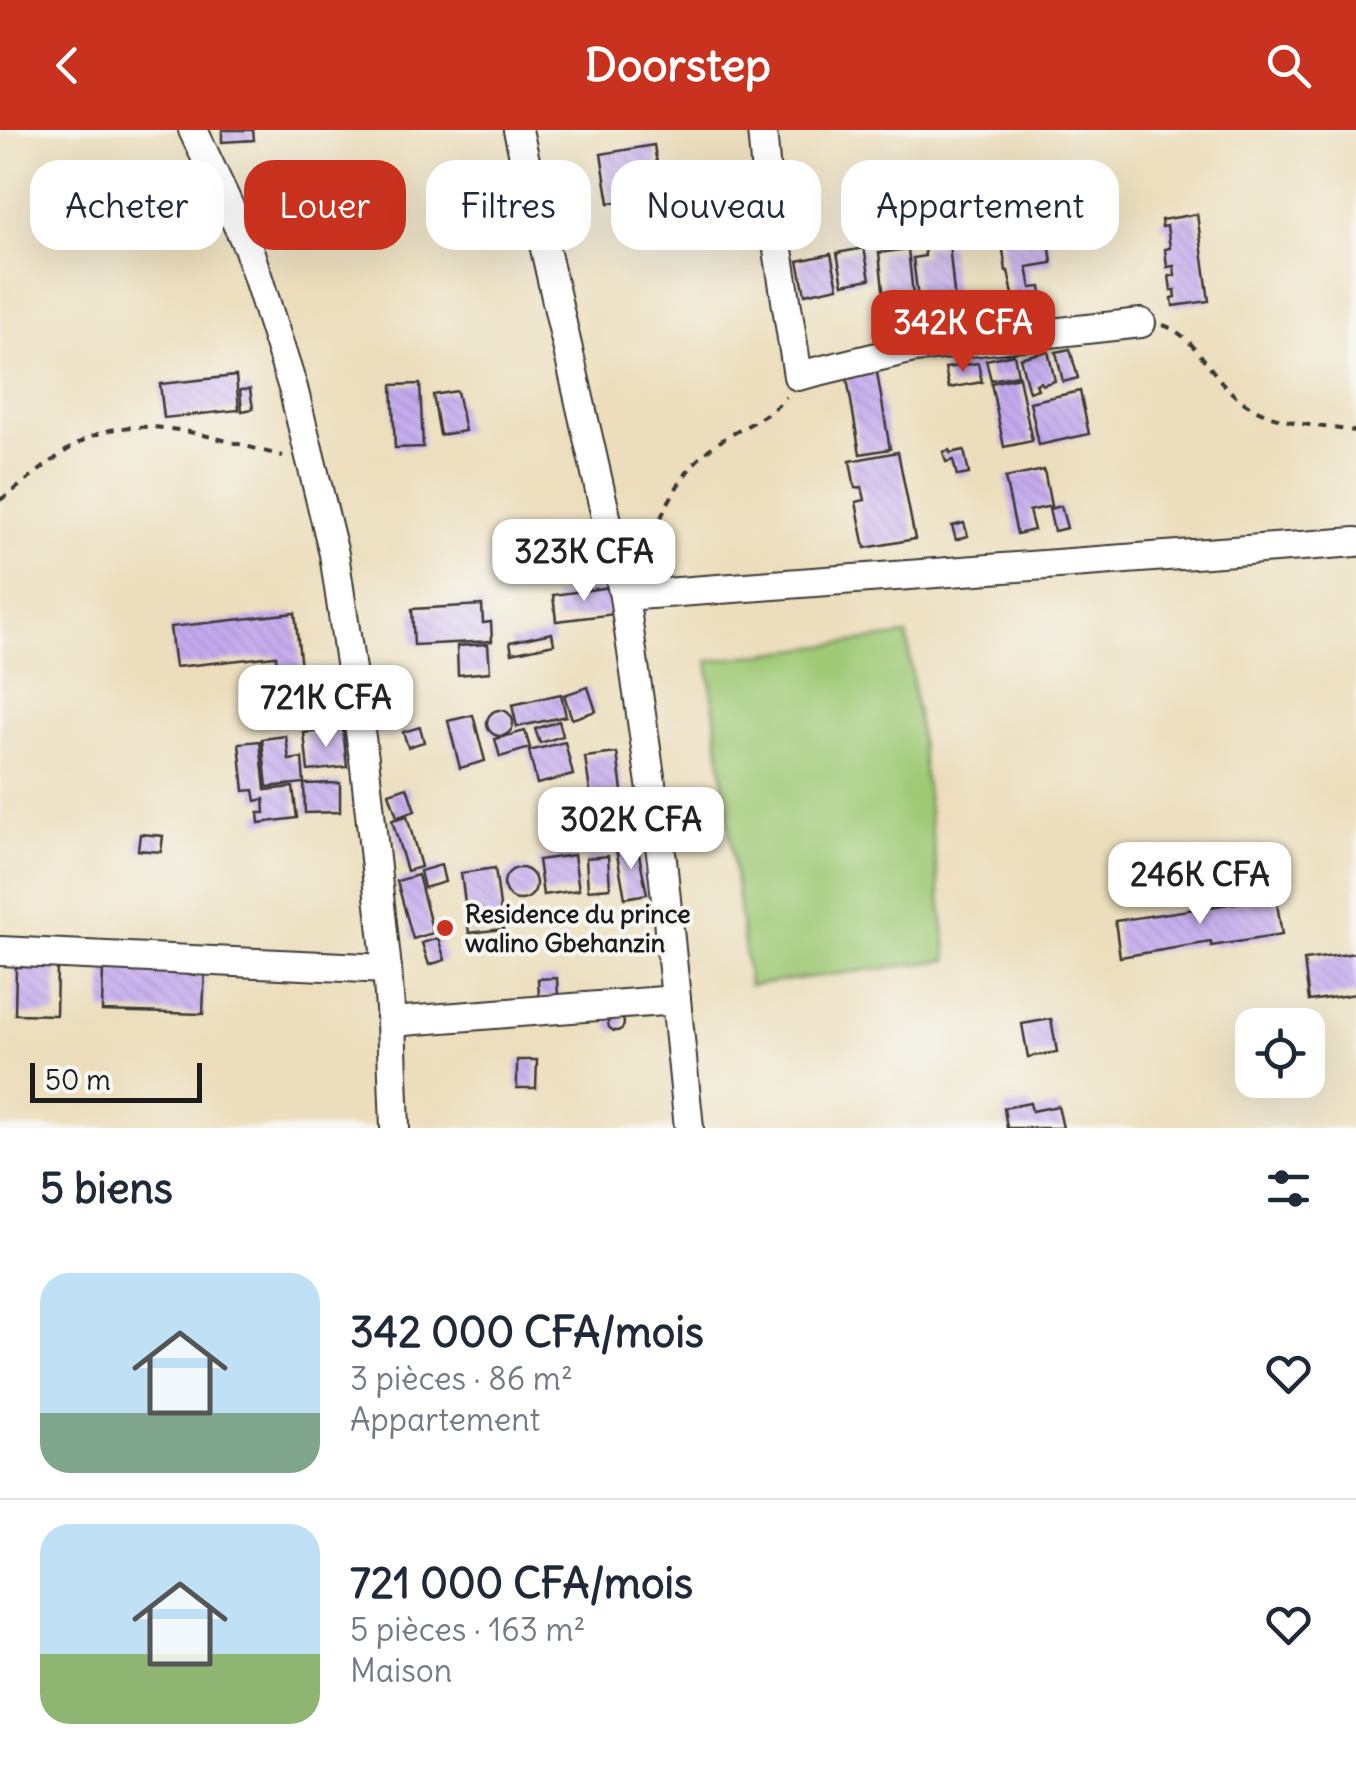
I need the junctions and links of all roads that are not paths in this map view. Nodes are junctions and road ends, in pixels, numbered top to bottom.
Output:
1 (192, 130) edge
2 (518, 130) edge
3 (762, 130) edge
4 (1142, 323) road end
5 (1356, 542) edge
6 (624, 596) junction
7 (0, 951) edge
8 (387, 968) junction
9 (676, 1000) junction
10 (391, 1022) junction
11 (394, 1128) edge
12 (688, 1128) edge

1 - 8 street
2 - 6 street
3 - 4 street
5 - 6 street
6 - 9 street
7 - 8 street
8 - 10 street
9 - 10 street
9 - 12 street
10 - 11 street

